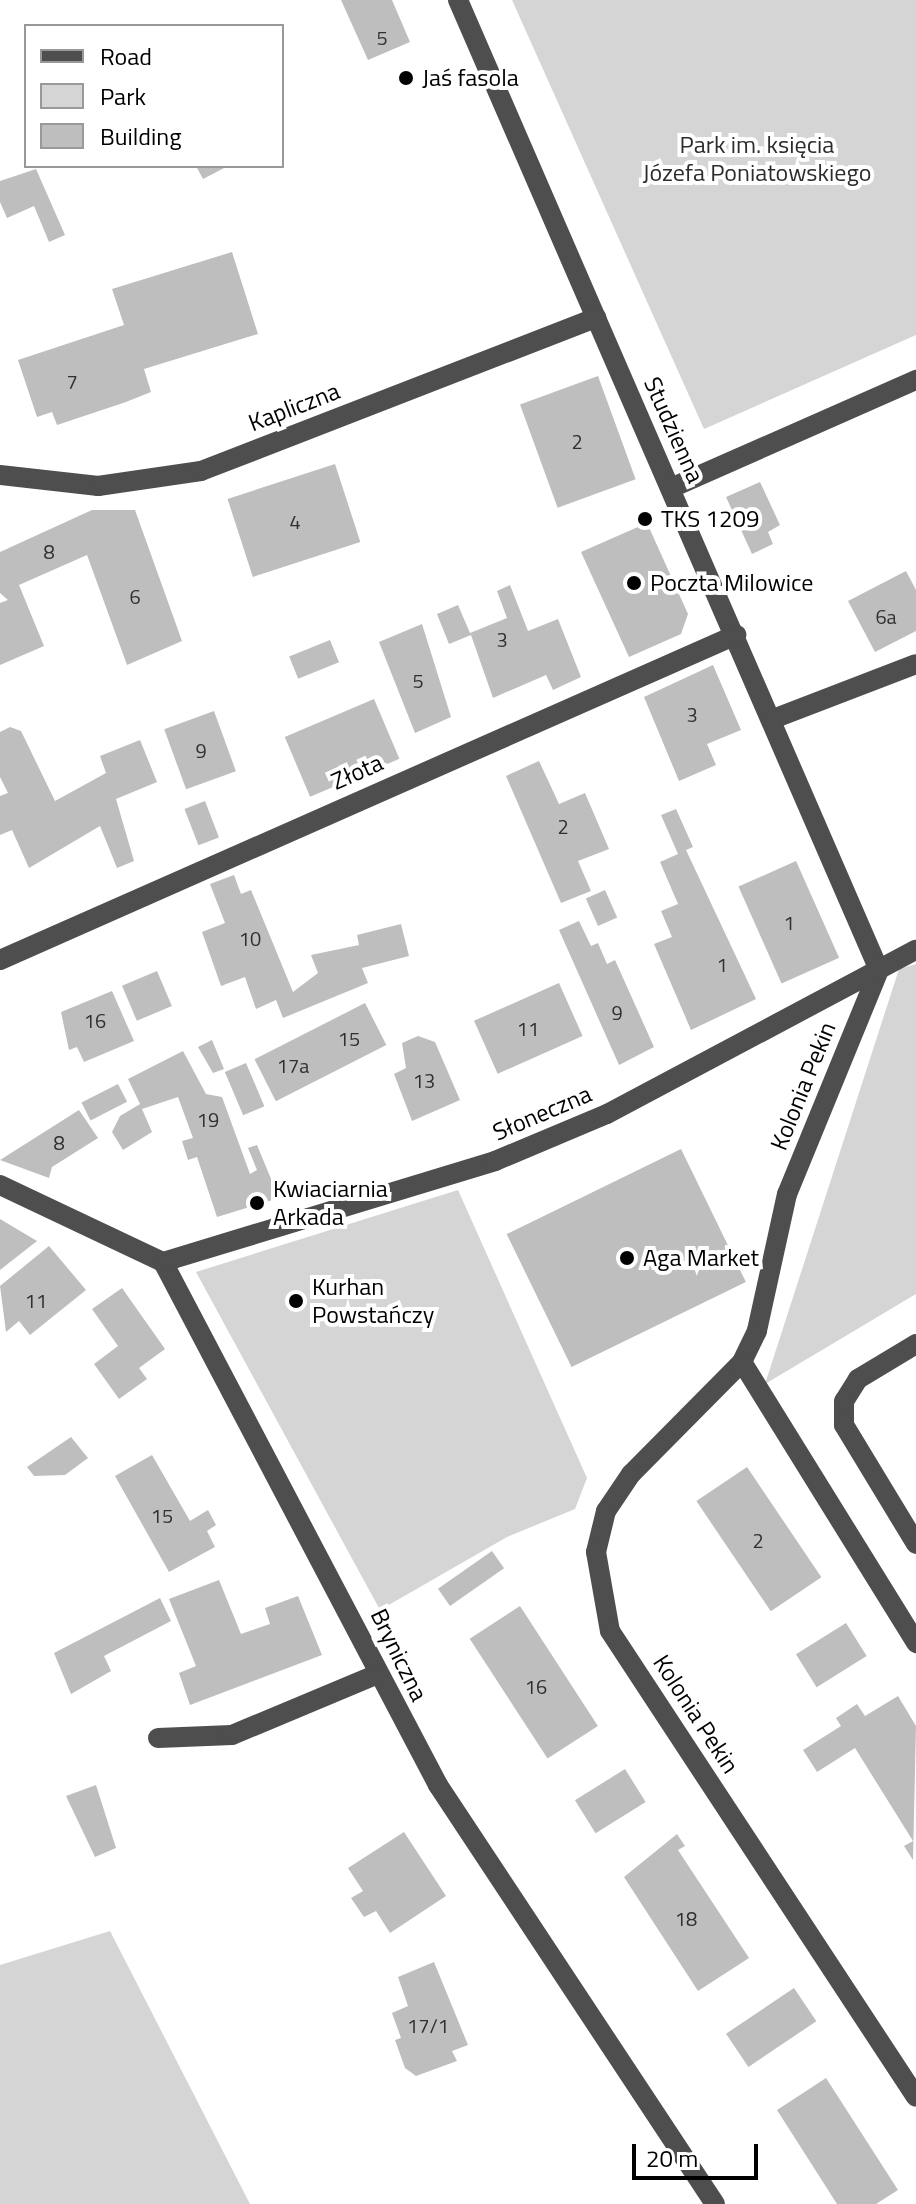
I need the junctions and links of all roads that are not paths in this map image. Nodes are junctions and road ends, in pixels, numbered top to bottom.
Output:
1 (458, 0) edge
2 (596, 318) junction
3 (916, 380) edge
4 (0, 475) edge
5 (671, 488) junction
6 (736, 635) junction
7 (916, 664) edge
8 (773, 719) junction
9 (916, 950) edge
10 (0, 960) edge
11 (879, 970) junction
12 (0, 1185) edge
13 (163, 1262) junction
14 (916, 1344) edge
15 (742, 1362) junction
16 (916, 1544) edge
17 (916, 1643) edge
18 (378, 1674) junction
19 (158, 1738) dead end
20 (916, 2097) edge
21 (715, 2204) edge

1 - 2 street, Studzienna
2 - 4 street, Kapliczna
2 - 5 street, Studzienna
3 - 5 street
5 - 6 street, Studzienna
6 - 8 street, Studzienna
6 - 10 street, Złota
7 - 8 street
8 - 11 street, Studzienna
9 - 11 street, Słoneczna
11 - 13 street, Słoneczna
11 - 15 street, Kolonia Pekin
12 - 13 street
13 - 18 street, Bryniczna
14 - 16 street
15 - 17 street
15 - 20 street, Kolonia Pekin
18 - 19 street
18 - 21 street, Bryniczna

